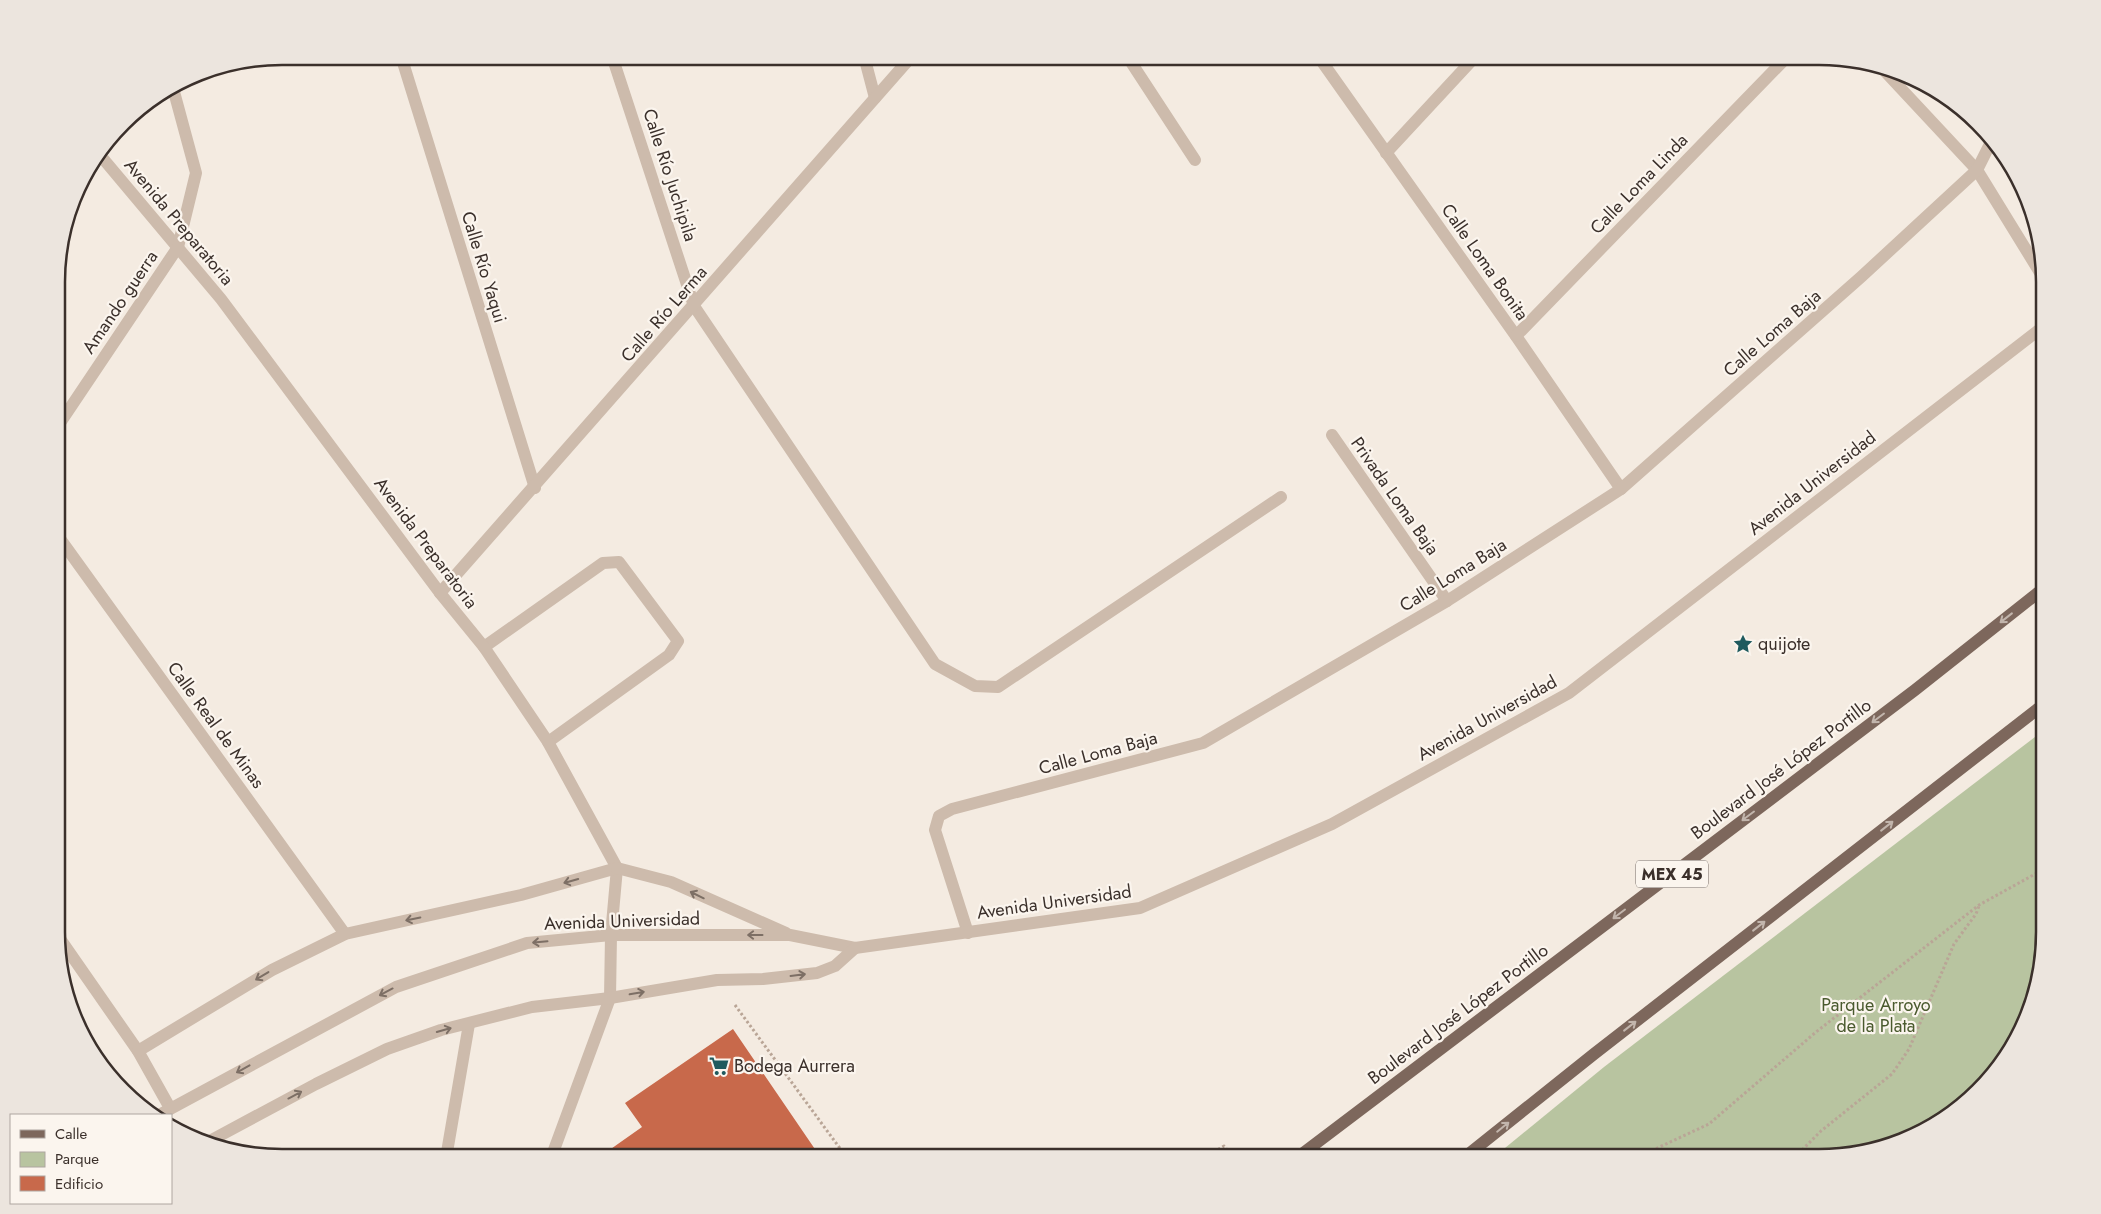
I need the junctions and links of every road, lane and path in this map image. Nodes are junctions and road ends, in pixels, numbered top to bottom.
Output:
1 (404, 65) edge
2 (615, 65) edge
3 (866, 65) edge
4 (904, 65) edge
5 (1133, 65) edge
6 (1324, 65) edge
7 (1468, 65) edge
8 (1779, 65) edge
9 (1891, 78) edge
10 (174, 93) edge
11 (875, 98) junction
12 (1989, 147) edge
13 (1386, 152) junction
14 (103, 159) edge
15 (1195, 160) dead end
16 (1976, 170) junction
17 (178, 247) junction
18 (2034, 255) edge
19 (694, 306) junction
20 (2036, 332) edge
21 (1516, 336) junction
22 (65, 416) edge
23 (1332, 435) dead end
24 (535, 488) junction
25 (1621, 489) junction
26 (1280, 497) dead end
27 (65, 546) edge
28 (440, 594) junction
29 (2036, 594) edge
30 (1447, 601) junction
31 (484, 647) junction
32 (2036, 710) edge
33 (548, 742) junction
34 (618, 868) junction
35 (2036, 874) edge
36 (1979, 905) junction
37 (968, 933) junction
38 (345, 934) junction
39 (611, 935) junction
40 (790, 935) junction
41 (65, 946) edge
42 (855, 948) junction
43 (717, 980) junction
44 (610, 998) junction
45 (469, 1024) junction
46 (138, 1051) junction
47 (170, 1108) junction
48 (162, 1113) edge
49 (215, 1138) edge
50 (448, 1149) edge
51 (554, 1149) edge
52 (840, 1149) edge
53 (1310, 1149) edge
54 (1475, 1149) edge
55 (1655, 1149) edge
56 (1803, 1149) edge

1 - 24 street, Calle Río Yaqui
2 - 19 street, Calle Río Juchipila
3 - 11 street
4 - 11 street, Calle Río Lerma
5 - 15 street
6 - 13 street, Calle Loma Bonita
7 - 13 street
8 - 21 street, Calle Loma Linda
9 - 16 street
10 - 17 street
11 - 19 street, Calle Río Lerma
12 - 16 street, Calle Loma Baja
13 - 21 street, Calle Loma Bonita
14 - 17 street, Avenida Preparatoria
16 - 18 street
16 - 25 street, Calle Loma Baja
17 - 22 street, Amando guerra
17 - 28 street, Avenida Preparatoria
19 - 24 street, Calle Río Lerma
19 - 26 street, Calle Río Juchipila
20 - 37 street, Avenida Universidad
21 - 25 street, Calle Loma Bonita
23 - 30 street, Privada Loma Baja
24 - 28 street, Calle Río Lerma
25 - 30 street, Calle Loma Baja
27 - 38 street, Calle Real de Minas
28 - 31 street, Avenida Preparatoria
29 -> 53 main road, Boulevard José López Portillo / MEX 45
30 - 37 street, Calle Loma Baja
31 - 33 street, Avenida Preparatoria
31 - 33 street
54 -> 32 main road
33 - 34 street, Avenida Preparatoria
34 -> 38 street
34 - 39 street
40 -> 34 street
35 - 36 path
36 - 55 path
36 - 56 path
37 - 42 street, Avenida Universidad
38 -> 46 street
40 -> 39 street, Avenida Universidad
39 - 44 street
39 -> 47 street, Avenida Universidad
40 - 42 street, Avenida Universidad
41 - 46 street
43 -> 42 street
44 -> 43 street
43 - 52 path
44 - 45 street
44 - 51 street
49 -> 45 street
45 - 50 street
46 - 47 street
47 - 48 street, Avenida Universidad

